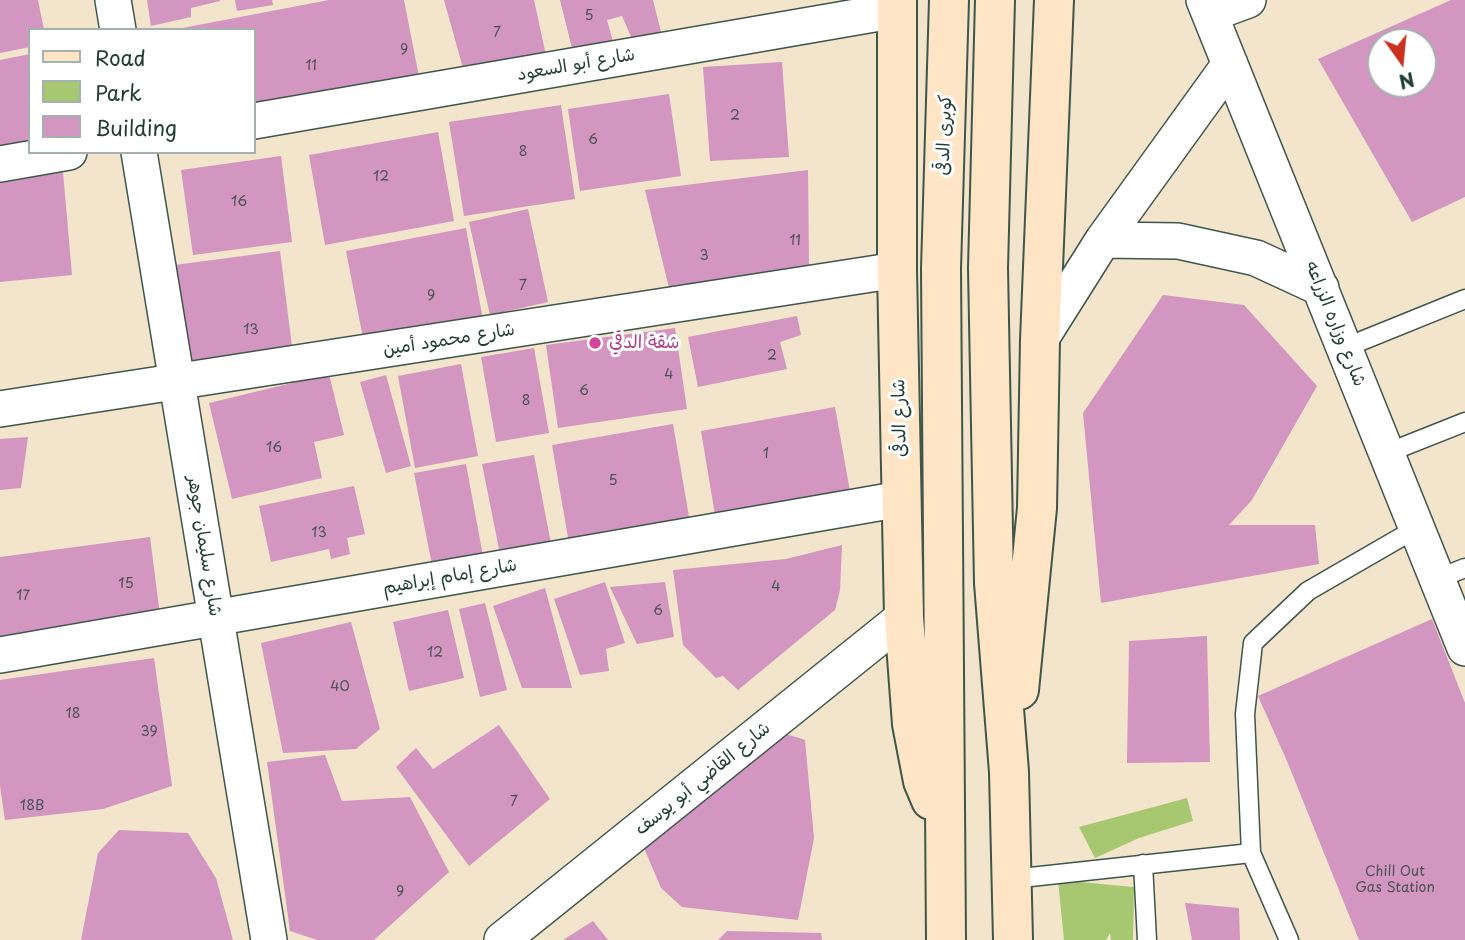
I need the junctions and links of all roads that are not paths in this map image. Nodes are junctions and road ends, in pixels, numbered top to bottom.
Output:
1 (113, 0) edge
2 (949, 0) edge
3 (995, 0) edge
4 (1054, 0) edge
5 (1248, 0) edge
6 (897, 5) edge
7 (1207, 7) edge
8 (118, 28) edge
9 (1230, 64) junction
10 (256, 121) edge
11 (58, 154) edge
12 (139, 154) edge
13 (0, 164) edge
14 (1103, 240) junction
15 (940, 269) joint
16 (897, 270) junction
17 (1321, 288) junction
18 (1465, 299) edge
19 (1040, 340) junction
20 (1344, 348) junction
21 (177, 382) junction
22 (0, 409) edge
23 (1465, 422) edge
24 (1387, 453) junction
25 (901, 499) junction
26 (1417, 528) junction
27 (1451, 573) edge
28 (904, 617) junction
29 (215, 618) junction
30 (1465, 648) edge
31 (0, 655) edge
32 (1009, 772) junction
33 (944, 830) junction
34 (1251, 853) junction
35 (1143, 864) junction
36 (1012, 879) junction
37 (269, 940) edge
38 (502, 940) edge
39 (946, 940) edge
40 (1013, 940) edge
41 (1147, 940) edge
42 (1289, 940) edge

1 - 8 street
2 - 15 main road, كوبرى الدقى
3 - 32 main road
4 - 19 main road
5 - 7 street
6 - 10 street, شارع أبو السعود
6 - 16 main road, شارع الدقى
7 - 9 street, شارع وزاره الزراعه
9 - 14 street
9 - 17 street, شارع وزاره الزراعه
11 - 13 street
12 - 21 street, شارع سليمان جوهر
14 - 17 street
14 - 19 street
15 - 33 main road, شارع الدقى
16 - 21 street, شارع محمود أمين
16 - 25 main road, شارع الدقى
17 - 20 street, شارع وزاره الزراعه
18 - 20 lane
19 - 32 main road
20 - 24 street, شارع وزاره الزراعه
21 - 22 street, شارع محمود أمين
21 - 29 street, شارع سليمان جوهر
23 - 24 lane
24 - 26 street, شارع وزاره الزراعه
25 - 28 main road, شارع الدقى
25 - 29 street, شارع إمام إبراهيم
26 - 27 street, شارع وزاره الزراعه
26 - 34 lane
27 - 30 street, شارع وزاره الزراعه
28 - 33 main road, شارع الدقى
28 - 38 street, شارع القاضي أبو يوسف
29 - 31 street, شارع إمام إبراهيم
29 - 37 street, شارع سليمان جوهر
32 - 36 main road
33 - 39 main road, شارع الدقى
34 - 35 lane
34 - 42 lane
35 - 36 lane
35 - 41 lane
36 - 40 main road

